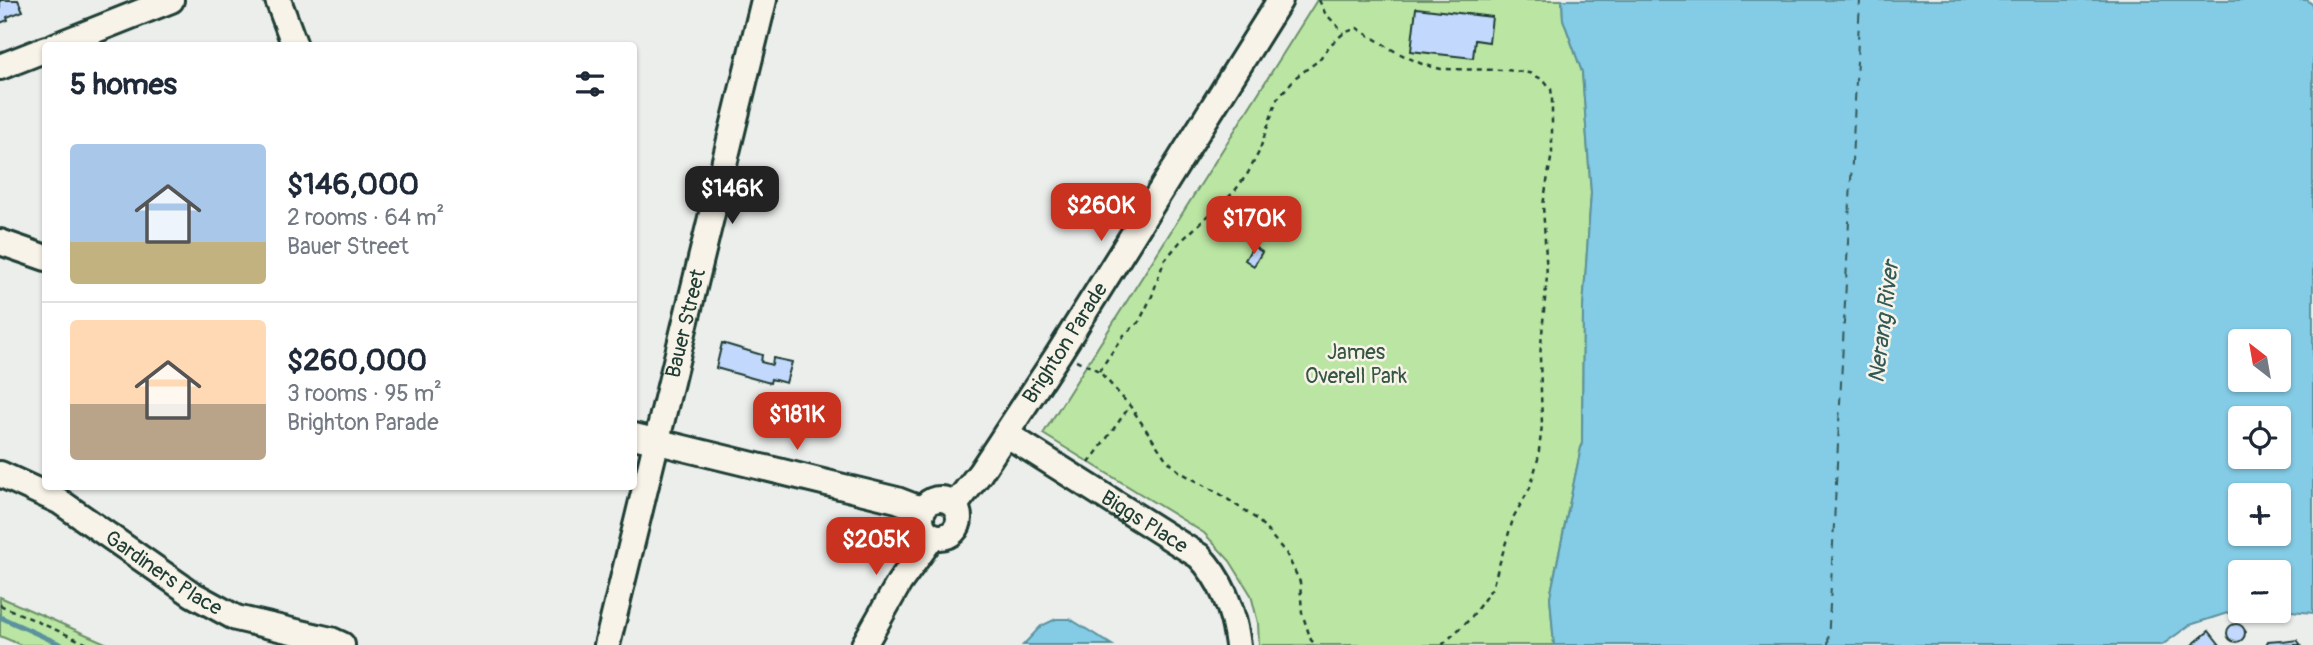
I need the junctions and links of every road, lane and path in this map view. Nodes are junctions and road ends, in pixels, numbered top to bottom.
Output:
1 (171, 0) edge
2 (278, 0) edge
3 (764, 0) edge
4 (1280, 0) edge
5 (1319, 0) edge
6 (1344, 33) junction
7 (65, 42) edge
8 (294, 42) edge
9 (42, 51) edge
10 (0, 67) edge
11 (0, 242) edge
12 (42, 257) edge
13 (1130, 406) junction
14 (1006, 434) junction
15 (645, 439) edge
16 (0, 474) edge
17 (1078, 478) junction
18 (637, 482) edge
19 (636, 490) edge
20 (955, 505) junction
21 (923, 510) junction
22 (933, 536) junction
23 (0, 605) edge
24 (90, 645) edge
25 (342, 645) edge
26 (607, 645) edge
27 (864, 645) edge
28 (1238, 645) edge
29 (1316, 645) edge
30 (1442, 645) edge

1 - 7 street
2 - 8 street
3 - 15 street, Bauer Street
4 - 14 street, Brighton Parade
5 - 6 path
6 - 13 path
6 - 30 path
9 - 10 street
11 - 12 street
13 - 17 path
13 - 29 path
14 - 17 street, Biggs Place
14 - 20 street, Brighton Parade
15 - 18 street, Bauer Street
15 - 21 street
16 - 25 street, Gardiners Place
17 - 28 street, Biggs Place
19 - 26 street, Bauer Street
20 - 21 street
20 - 22 street
21 - 22 street
22 - 27 street
23 - 24 path

